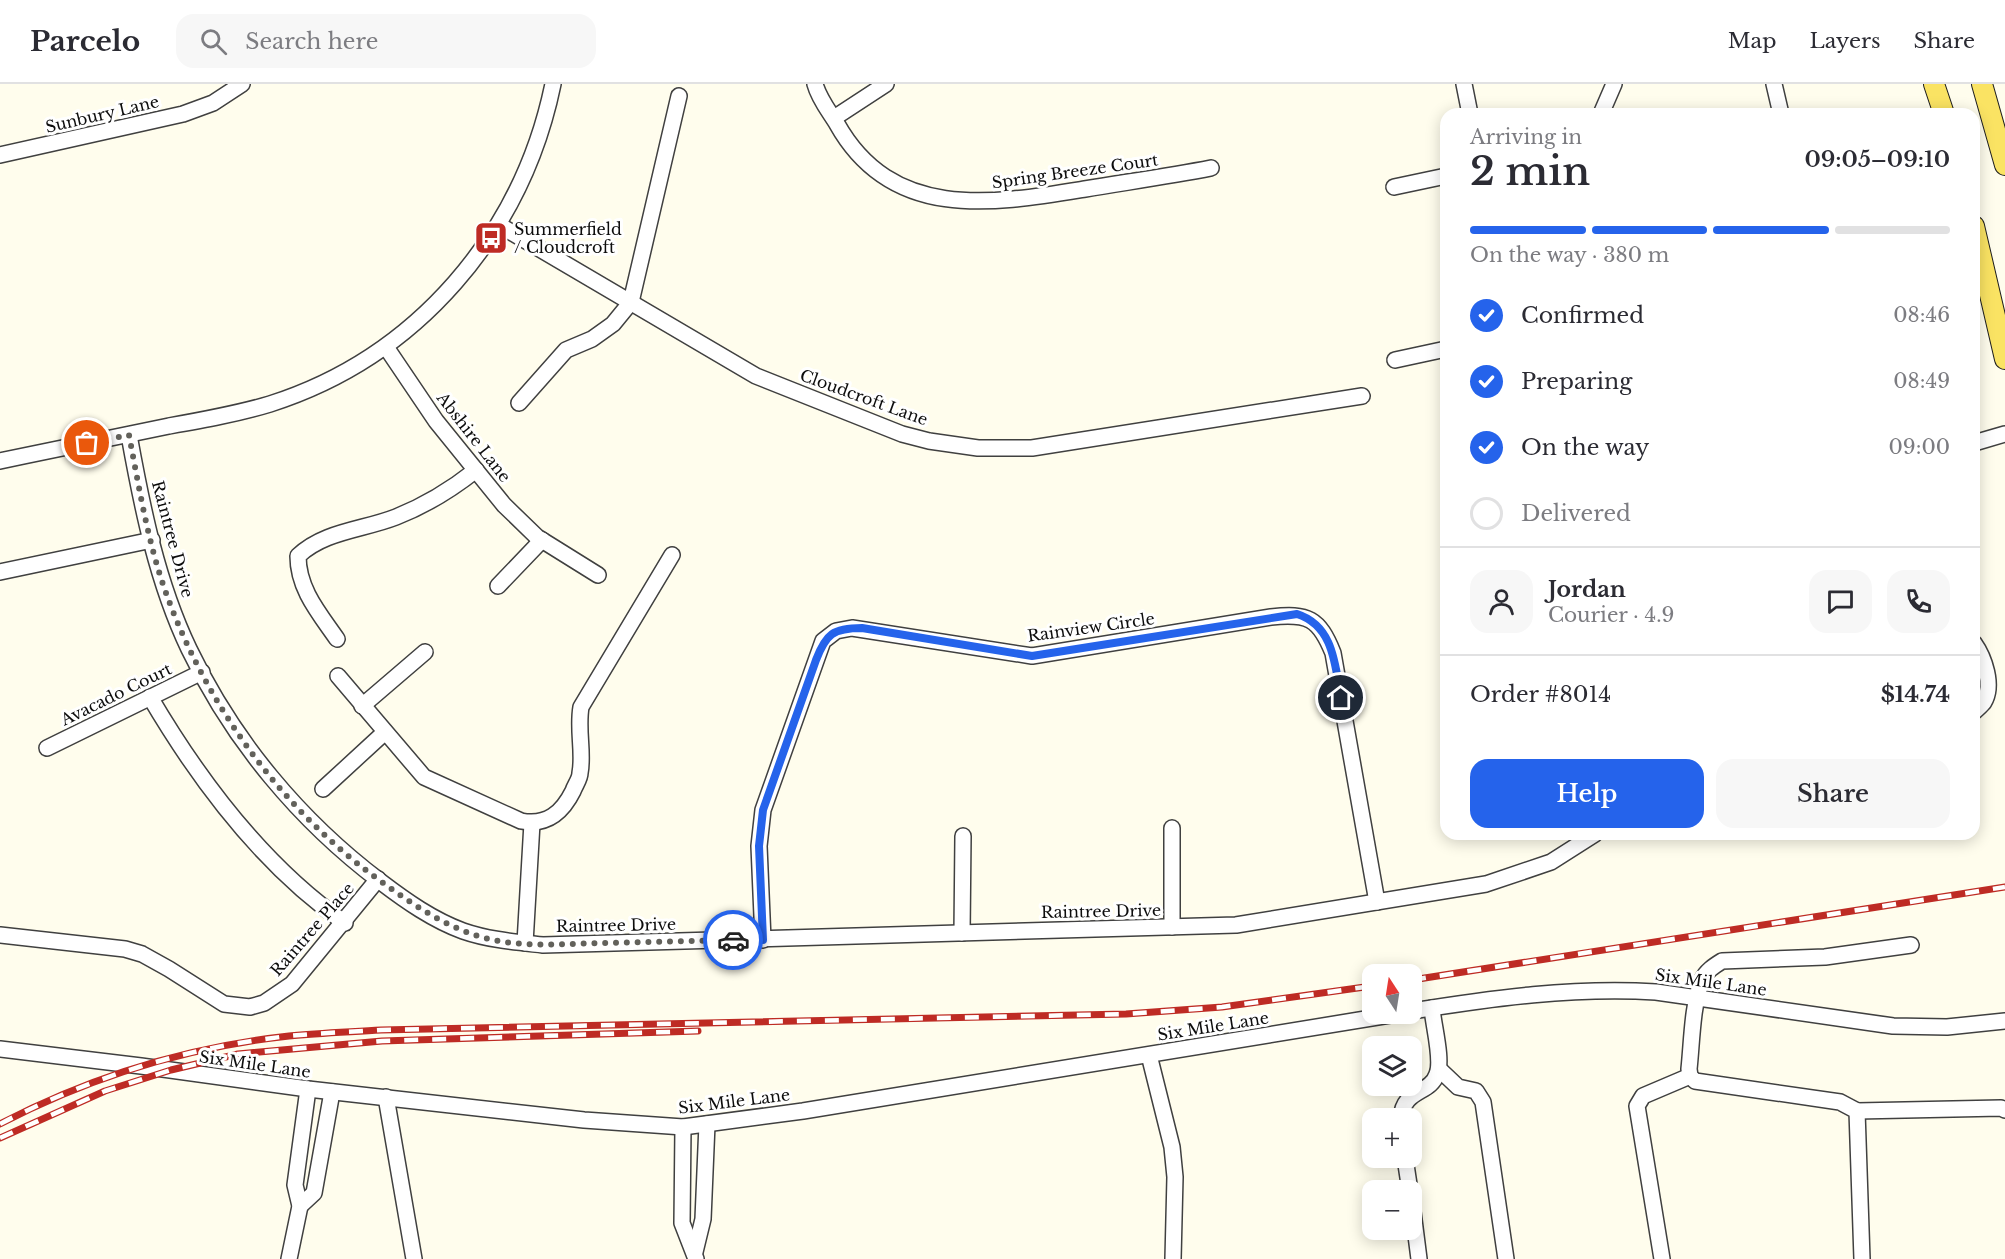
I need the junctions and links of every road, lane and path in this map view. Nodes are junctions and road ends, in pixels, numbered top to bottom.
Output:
1 (242, 84) edge
2 (553, 84) edge
3 (815, 84) edge
4 (886, 84) edge
5 (1464, 84) edge
6 (1614, 84) edge
7 (1774, 84) edge
8 (1934, 84) edge
9 (1982, 84) edge
10 (679, 96) dead end
11 (1469, 108) edge
12 (1604, 108) edge
13 (1780, 108) edge
14 (1942, 108) edge
15 (834, 118) junction
16 (0, 155) edge
17 (2005, 165) edge
18 (1211, 168) dead end
19 (1440, 177) edge
20 (1394, 187) dead end
21 (499, 225) junction
22 (1980, 252) edge
23 (631, 302) junction
24 (386, 347) junction
25 (1440, 350) edge
26 (2005, 359) edge
27 (1395, 360) dead end
28 (1362, 396) dead end
29 (519, 403) dead end
30 (2005, 434) edge
31 (129, 435) junction
32 (1980, 441) edge
33 (0, 461) edge
34 (476, 470) junction
35 (152, 540) junction
36 (542, 540) junction
37 (672, 555) dead end
38 (0, 572) edge
39 (597, 575) dead end
40 (498, 586) dead end
41 (337, 639) dead end
42 (425, 652) dead end
43 (1980, 652) edge
44 (202, 672) junction
45 (338, 676) dead end
46 (150, 697) junction
47 (362, 706) junction
48 (1980, 707) edge
49 (385, 732) junction
50 (46, 748) dead end
51 (323, 789) dead end
52 (532, 823) junction
53 (1172, 828) dead end
54 (963, 836) dead end
55 (1586, 840) edge
56 (378, 879) junction
57 (1377, 902) junction
58 (345, 922) junction
59 (1172, 927) junction
60 (962, 933) junction
61 (0, 935) edge
62 (763, 940) junction
63 (525, 943) junction
64 (1911, 945) dead end
65 (1698, 998) junction
66 (1431, 1008) junction
67 (1422, 1009) edge
68 (1362, 1020) edge
69 (2005, 1021) edge
70 (0, 1049) edge
71 (1149, 1055) junction
72 (1439, 1069) junction
73 (1690, 1076) junction
74 (308, 1089) junction
75 (332, 1092) junction
76 (386, 1097) junction
77 (1404, 1108) edge
78 (2005, 1110) edge
79 (1857, 1111) junction
80 (707, 1124) junction
81 (683, 1127) junction
82 (300, 1206) junction
83 (1417, 1240) edge
84 (696, 1255) edge
85 (289, 1259) edge
86 (414, 1259) edge
87 (1173, 1259) edge
88 (1419, 1259) edge
89 (1506, 1259) edge
90 (1662, 1259) edge
91 (1862, 1259) edge

1 - 16 street, Sunbury Lane
2 - 21 street
3 - 15 street, Spring Breeze Court
4 - 15 street
5 - 11 street
6 - 12 street
7 - 13 street
8 - 14 main road
9 - 17 main road
10 - 23 street
15 - 18 street, Spring Breeze Court
19 - 20 street
21 - 23 street, Cloudcroft Lane
21 - 24 street
22 - 26 main road
23 - 28 street, Cloudcroft Lane
23 - 29 street
24 - 31 street
24 - 34 street, Abshire Lane
25 - 27 street
30 - 32 street
31 - 33 street
31 - 35 street, Raintree Drive
34 - 36 street, Abshire Lane
34 - 41 street
35 - 38 street
35 - 44 street, Raintree Drive
36 - 39 street, Abshire Lane
36 - 40 street
37 - 52 street
42 - 47 street
43 - 48 street
44 - 46 street, Avacado Court
44 - 56 street, Raintree Drive
45 - 47 street
46 - 50 street, Avacado Court
46 - 58 street
47 - 49 street
49 - 51 street
49 - 52 street
52 - 63 street
53 - 59 street
54 - 60 street
55 - 57 street, Raintree Drive
56 - 58 street, Raintree Place
56 - 63 street, Raintree Drive
57 - 59 street, Raintree Drive
57 - 62 street, Rainview Circle
58 - 61 street, Raintree Place
59 - 60 street, Raintree Drive
60 - 62 street, Raintree Drive
62 - 63 street, Raintree Drive
64 - 65 street
65 - 66 street, Six Mile Lane
65 - 69 street, Six Mile Lane
65 - 73 street
66 - 67 street, Six Mile Lane
66 - 72 street
68 - 71 street, Six Mile Lane
70 - 74 street, Six Mile Lane
71 - 80 street, Six Mile Lane
71 - 87 street
72 - 77 street
72 - 89 street
73 - 79 street
73 - 90 street
74 - 75 street, Six Mile Lane
74 - 82 street
75 - 76 street, Six Mile Lane
75 - 82 street
76 - 81 street, Six Mile Lane
76 - 86 street
78 - 79 street
79 - 91 street
80 - 81 street, Six Mile Lane
80 - 84 street
81 - 84 street
82 - 85 street
83 - 88 street

